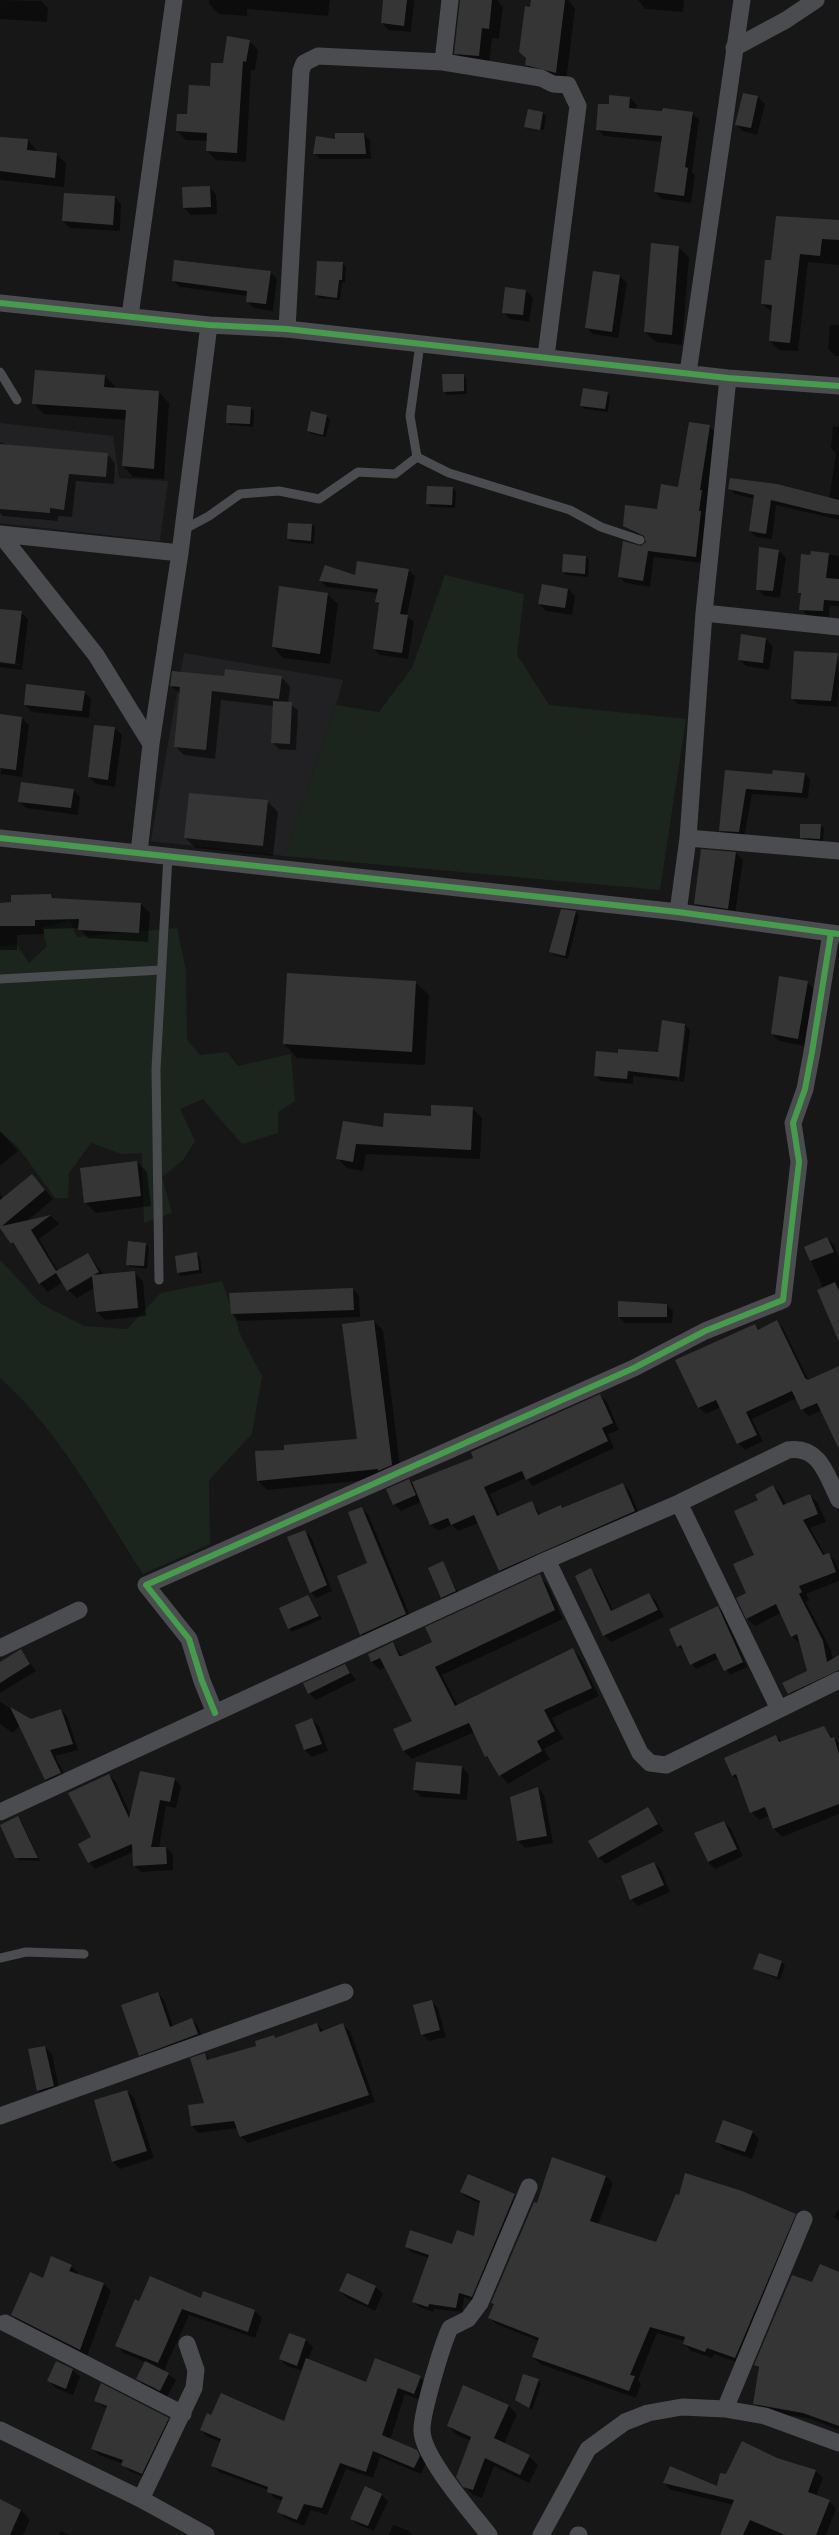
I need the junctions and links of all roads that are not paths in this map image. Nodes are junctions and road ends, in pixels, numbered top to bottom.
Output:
1 (174, 0) edge
2 (450, 0) edge
3 (742, 0) edge
4 (816, 0) edge
5 (734, 48) junction
6 (443, 62) junction
7 (0, 303) edge
8 (130, 316) junction
9 (209, 325) junction
10 (287, 329) junction
11 (420, 344) junction
12 (546, 356) junction
13 (0, 372) edge
14 (688, 373) junction
15 (728, 378) junction
16 (839, 386) edge
17 (17, 400) dead end
18 (417, 457) junction
19 (183, 530) junction
20 (1, 534) edge
21 (640, 540) dead end
22 (180, 553) junction
23 (704, 613) junction
24 (839, 627) edge
25 (151, 744) junction
26 (0, 838) edge
27 (688, 838) junction
28 (839, 851) edge
29 (139, 853) junction
30 (168, 856) junction
31 (678, 912) junction
32 (835, 934) edge
33 (161, 970) junction
34 (0, 979) edge
35 (159, 1280) dead end
36 (839, 1500) edge
37 (679, 1503) junction
38 (547, 1560) junction
39 (79, 1610) dead end
40 (0, 1648) edge
41 (839, 1680) edge
42 (778, 1709) junction
43 (215, 1713) junction
44 (0, 1812) edge
45 (84, 1954) dead end
46 (0, 1958) edge
47 (345, 1992) dead end
48 (0, 2116) edge
49 (529, 2187) dead end
50 (804, 2219) dead end
51 (5, 2323) dead end
52 (187, 2344) dead end
53 (725, 2409) junction
54 (183, 2414) junction
55 (0, 2430) edge
56 (839, 2444) edge
57 (141, 2499) junction
58 (184, 2530) edge
59 (206, 2535) edge
60 (489, 2535) edge
61 (542, 2535) edge

1 - 8 street
2 - 6 street
3 - 5 street
4 - 5 street
5 - 14 street
6 - 10 street
6 - 12 street
7 - 8 street
8 - 9 street
9 - 10 street
9 - 19 street
10 - 11 street
11 - 12 street
11 - 18 lane
12 - 14 street
13 - 17 lane
14 - 15 street
15 - 16 street
15 - 23 street
18 - 19 lane
18 - 21 lane
19 - 22 street
20 - 22 street
20 - 25 street
22 - 25 street
23 - 24 street
23 - 27 street
25 - 29 street
26 - 29 street
27 - 28 street
27 - 31 street
29 - 30 street
30 - 31 street
30 - 33 lane
31 - 32 street
32 - 43 street
33 - 34 lane
33 - 35 lane
36 - 37 street
37 - 38 street
37 - 42 street
38 - 42 street
38 - 43 street
39 - 40 street
41 - 42 street
43 - 44 street
45 - 46 lane
47 - 48 street
49 - 60 street
50 - 53 street
51 - 54 street
52 - 54 street
53 - 56 street
53 - 61 street
54 - 57 street
55 - 57 street
57 - 58 street
58 - 59 street

